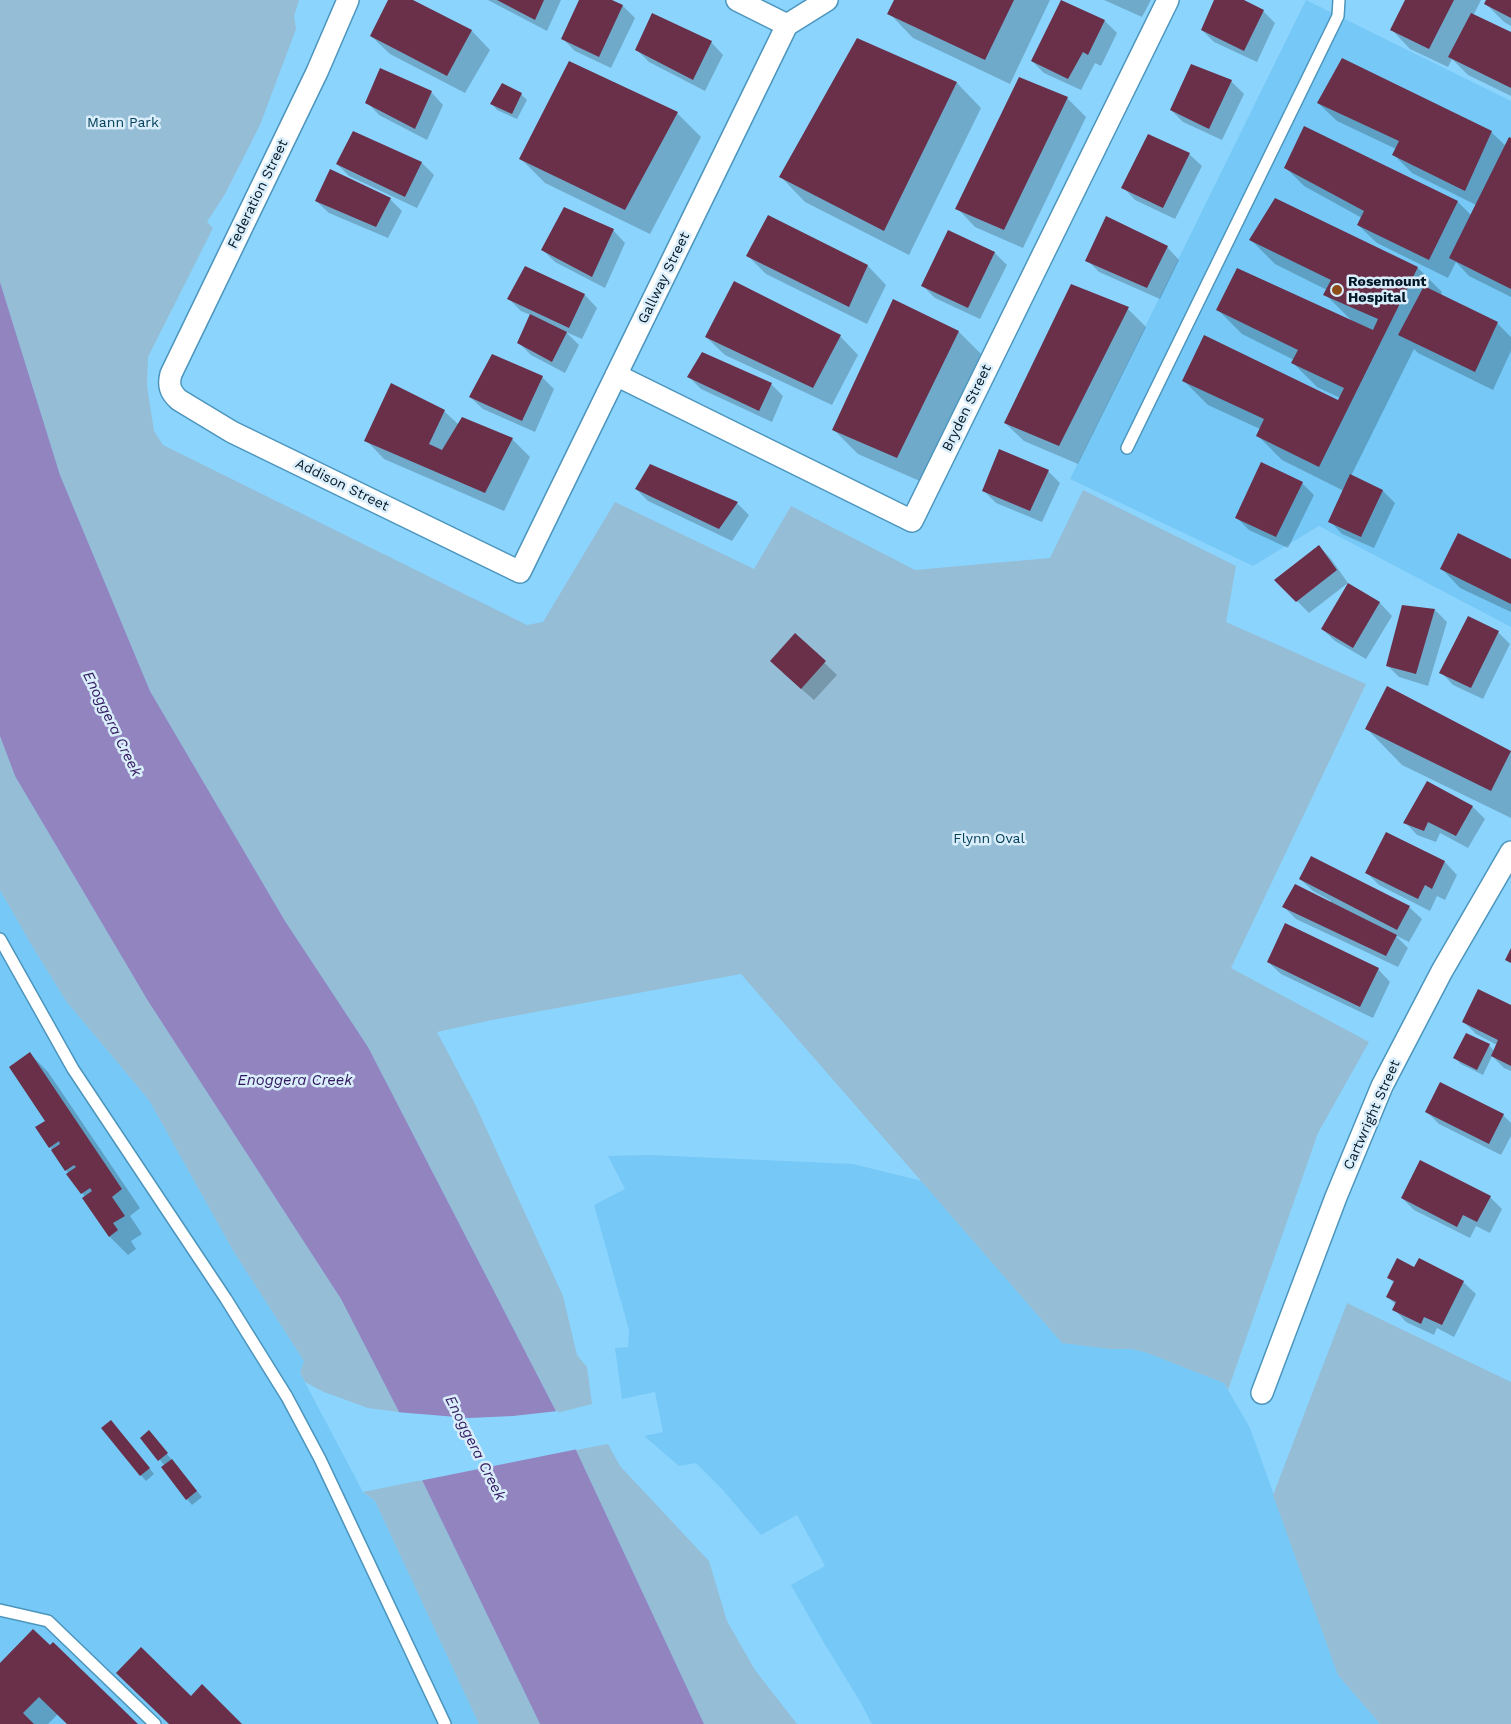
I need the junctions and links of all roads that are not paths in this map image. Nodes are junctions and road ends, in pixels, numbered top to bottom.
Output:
1 (348, 0) edge
2 (737, 0) edge
3 (827, 0) edge
4 (1168, 0) edge
5 (1339, 0) edge
6 (787, 25) junction
7 (616, 376) junction
8 (170, 389) joint
9 (1127, 448) dead end
10 (520, 572) joint
11 (1510, 856) edge
12 (0, 940) edge
13 (1262, 1393) dead end
14 (0, 1610) edge
15 (155, 1724) edge
16 (445, 1724) edge

1 - 8 street, Federation Street
2 - 6 street
3 - 6 street
4 - 7 street, Bryden Street
5 - 9 lane
6 - 7 street, Gallway Street
7 - 10 street, Gallway Street
8 - 10 street, Addison Street
11 - 13 street, Cartwright Street
12 - 16 lane
14 - 15 lane

